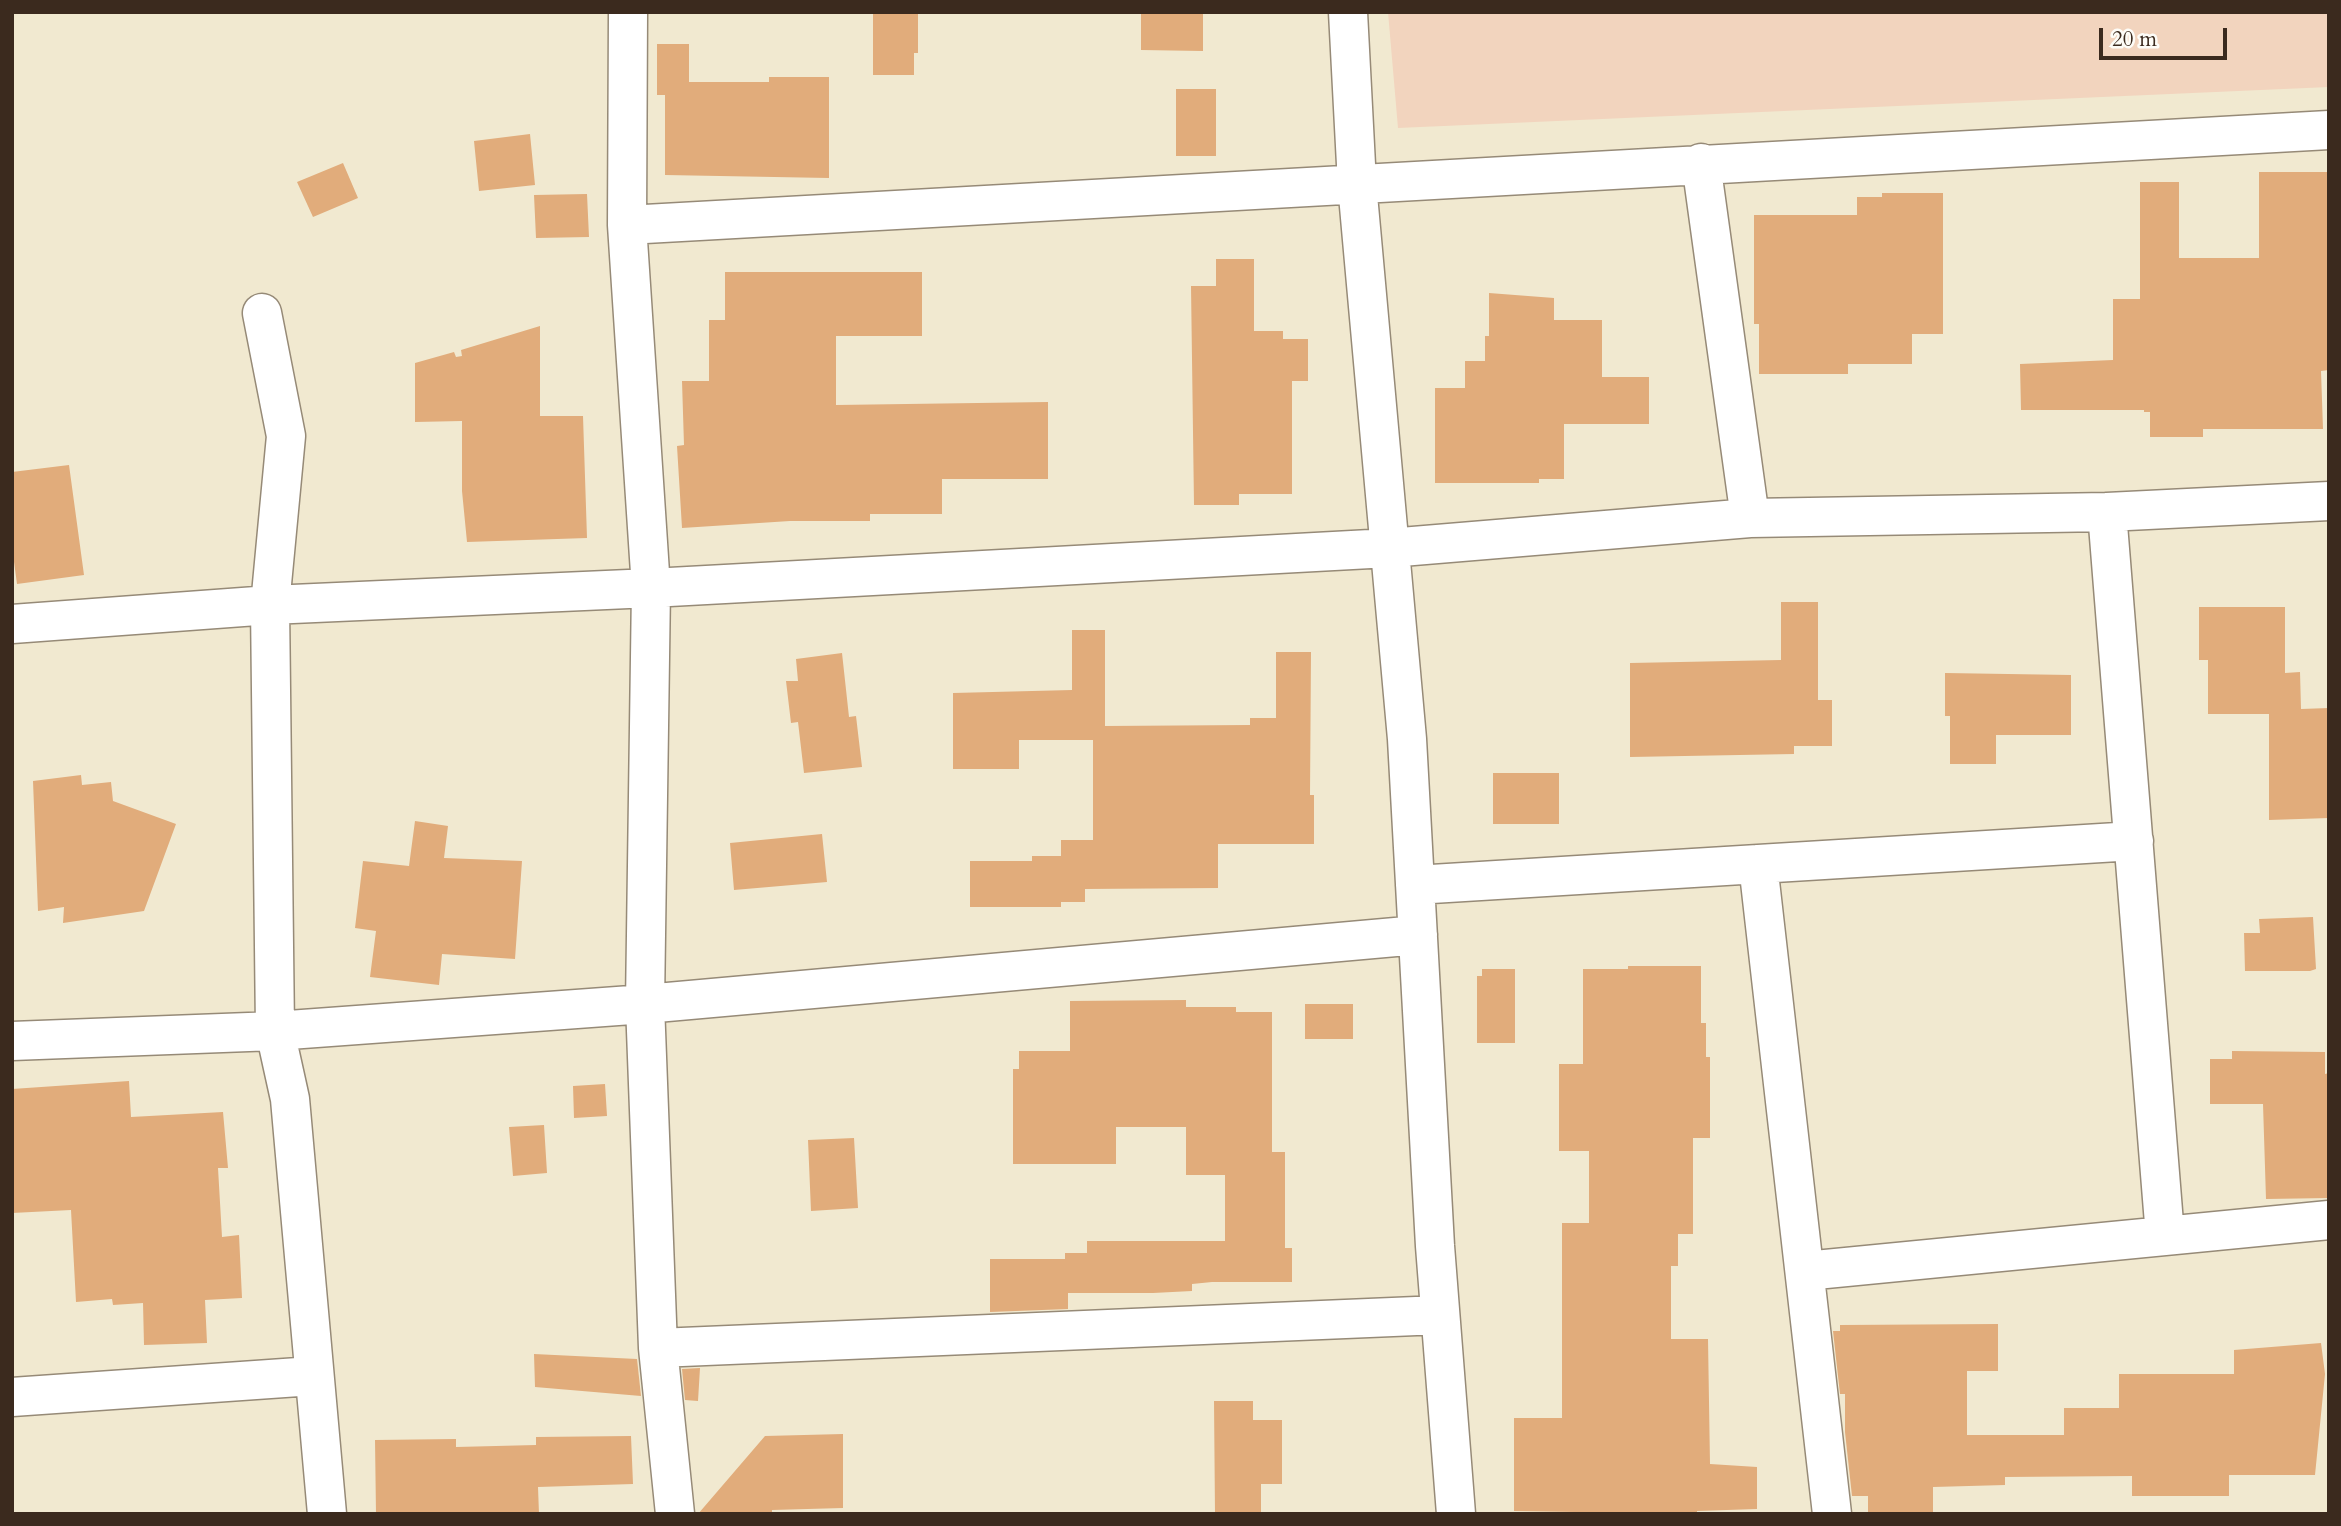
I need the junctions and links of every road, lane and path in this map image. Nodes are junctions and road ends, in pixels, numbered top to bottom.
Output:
1 (628, 12) edge
2 (1348, 12) edge
3 (2329, 130) edge
4 (1701, 163) junction
5 (1357, 184) junction
6 (627, 225) junction
7 (262, 313) dead end
8 (2329, 501) edge
9 (2107, 512) junction
10 (1750, 518) junction
11 (1389, 548) junction
12 (652, 588) junction
13 (270, 605) junction
14 (12, 624) edge
15 (2134, 841) junction
16 (1758, 864) junction
17 (1415, 885) junction
18 (1418, 935) junction
19 (645, 1004) junction
20 (275, 1031) junction
21 (12, 1041) edge
22 (2329, 1220) edge
23 (2165, 1236) junction
24 (1805, 1271) junction
25 (1440, 1315) junction
26 (658, 1348) junction
27 (313, 1376) junction
28 (12, 1397) edge
29 (327, 1514) edge
30 (675, 1514) edge
31 (1456, 1514) edge
32 (1832, 1514) edge

1 - 6 street
2 - 5 street
3 - 4 street
4 - 5 street
4 - 10 street
5 - 6 street
5 - 11 street
6 - 12 street
7 - 13 street
8 - 9 street
9 - 10 street
9 - 15 street
10 - 11 street
11 - 12 street
11 - 17 street
12 - 13 street
12 - 19 street
13 - 14 street
13 - 20 street
15 - 16 street
15 - 23 street
16 - 17 street
16 - 24 street
17 - 18 street
18 - 19 street
18 - 25 street
19 - 20 street
19 - 26 street
20 - 21 street
20 - 27 street
22 - 23 street
23 - 24 street
24 - 32 street
25 - 26 street
25 - 31 street
26 - 30 street
27 - 28 street
27 - 29 street

